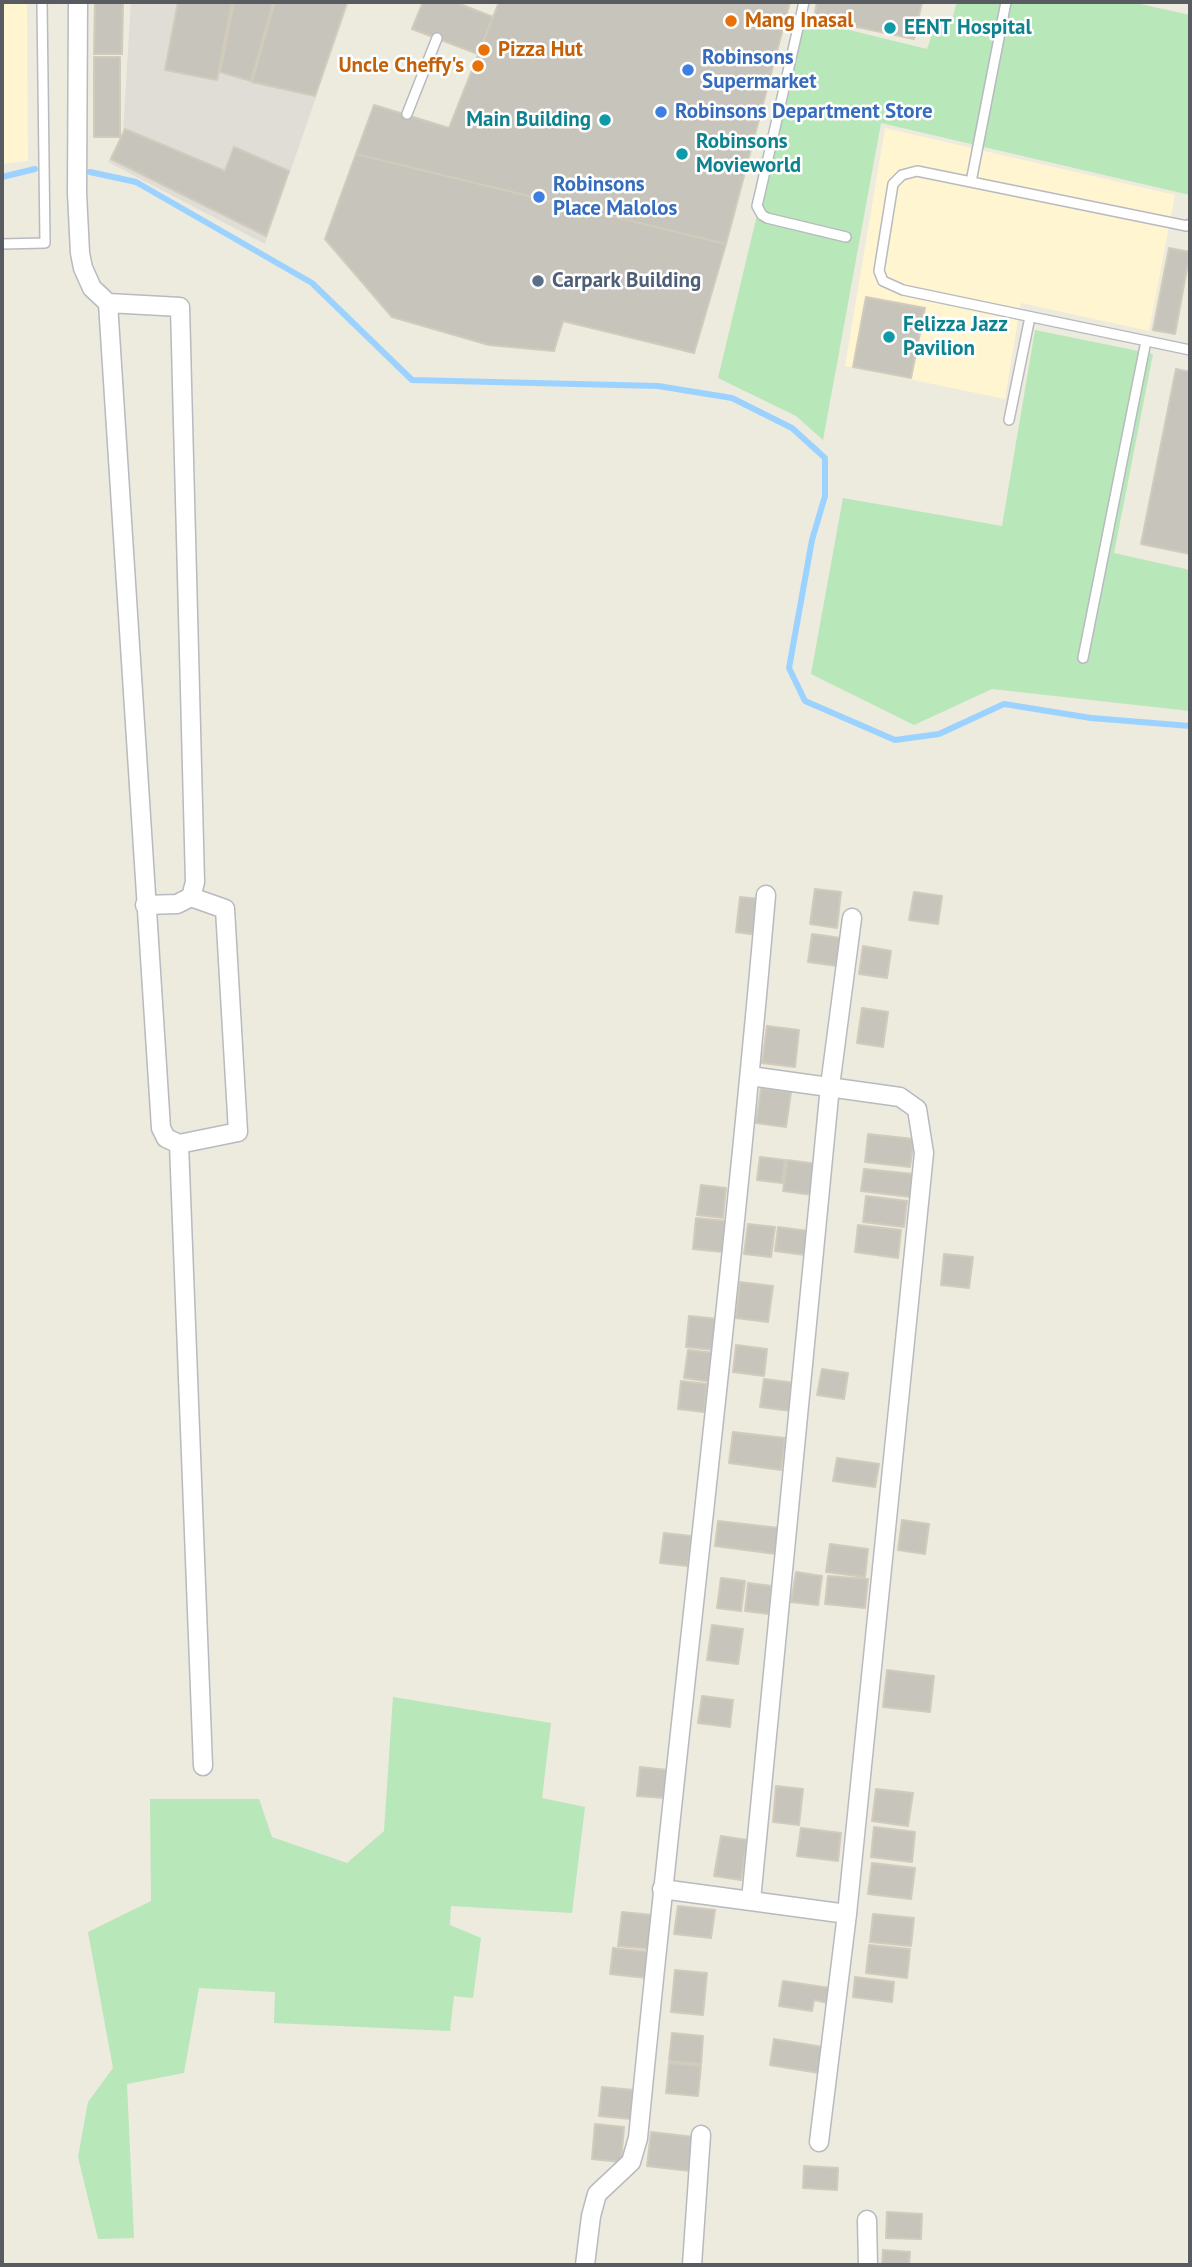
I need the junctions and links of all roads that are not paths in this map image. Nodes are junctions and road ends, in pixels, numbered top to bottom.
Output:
1 (42, 2) edge
2 (78, 2) edge
3 (804, 2) edge
4 (1006, 2) edge
5 (437, 38) dead end
6 (407, 114) dead end
7 (971, 182) junction
8 (1190, 224) edge
9 (846, 237) dead end
10 (2, 244) edge
11 (108, 303) junction
12 (1030, 317) junction
13 (1146, 341) junction
14 (1190, 350) edge
15 (1009, 419) dead end
16 (1083, 658) dead end
17 (766, 895) dead end
18 (191, 897) junction
19 (145, 905) junction
20 (852, 918) dead end
21 (750, 1076) junction
22 (830, 1086) junction
23 (179, 1144) junction
24 (203, 1766) dead end
25 (662, 1889) junction
26 (751, 1900) junction
27 (847, 1914) junction
28 (701, 2135) dead end
29 (819, 2142) dead end
30 (867, 2220) dead end
31 (585, 2265) edge
32 (692, 2265) edge
33 (868, 2265) edge

1 - 10 lane
2 - 11 street
3 - 9 lane
4 - 7 lane
5 - 6 lane
7 - 8 lane
7 - 12 lane
11 - 18 street
11 - 19 street
12 - 13 lane
12 - 15 lane
13 - 14 lane
13 - 16 lane
17 - 21 street
18 - 19 street
18 - 23 street
19 - 23 street
20 - 22 street
21 - 22 street
21 - 25 street
22 - 26 street
22 - 27 street
23 - 24 street
25 - 26 street
25 - 31 street
26 - 27 street
27 - 29 street
28 - 32 street
30 - 33 street

